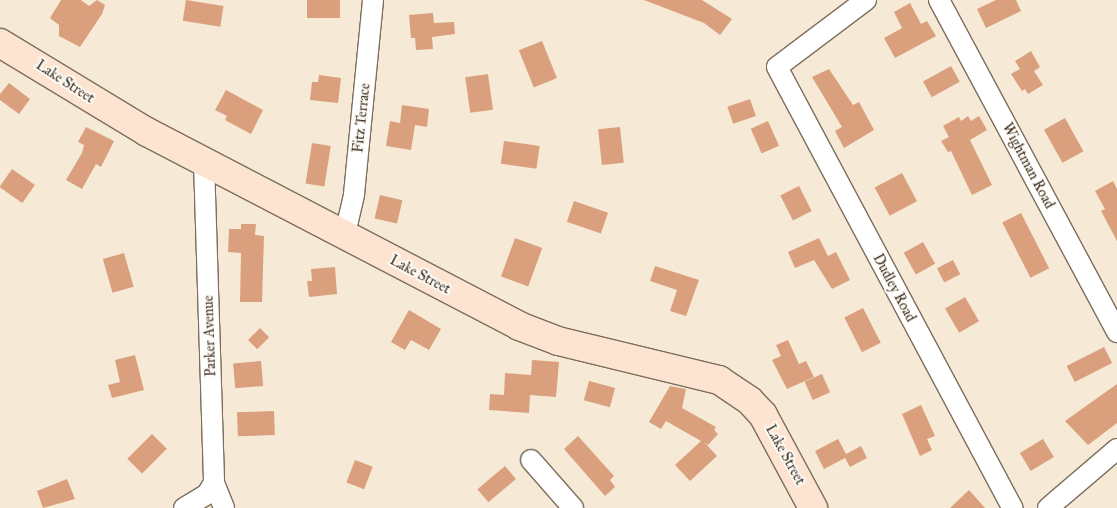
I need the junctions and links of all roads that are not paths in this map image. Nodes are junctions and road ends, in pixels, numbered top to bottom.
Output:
1 (373, 0) edge
2 (866, 0) edge
3 (939, 0) edge
4 (0, 43) edge
5 (204, 162) junction
6 (341, 234) junction
7 (1117, 332) edge
8 (1117, 449) edge
9 (531, 460) dead end
10 (214, 483) junction
11 (184, 508) edge
12 (224, 508) edge
13 (573, 508) edge
14 (813, 508) edge
15 (1012, 508) edge
16 (1048, 508) edge

1 - 6 street, Fitz Terrace
2 - 15 street, Dudley Road
3 - 7 street, Wightman Road
4 - 5 street, Lake Street
5 - 6 street, Lake Street
5 - 10 street, Parker Avenue
6 - 14 street, Lake Street
8 - 16 street
9 - 13 street
10 - 11 street
10 - 12 street, Parker Avenue

